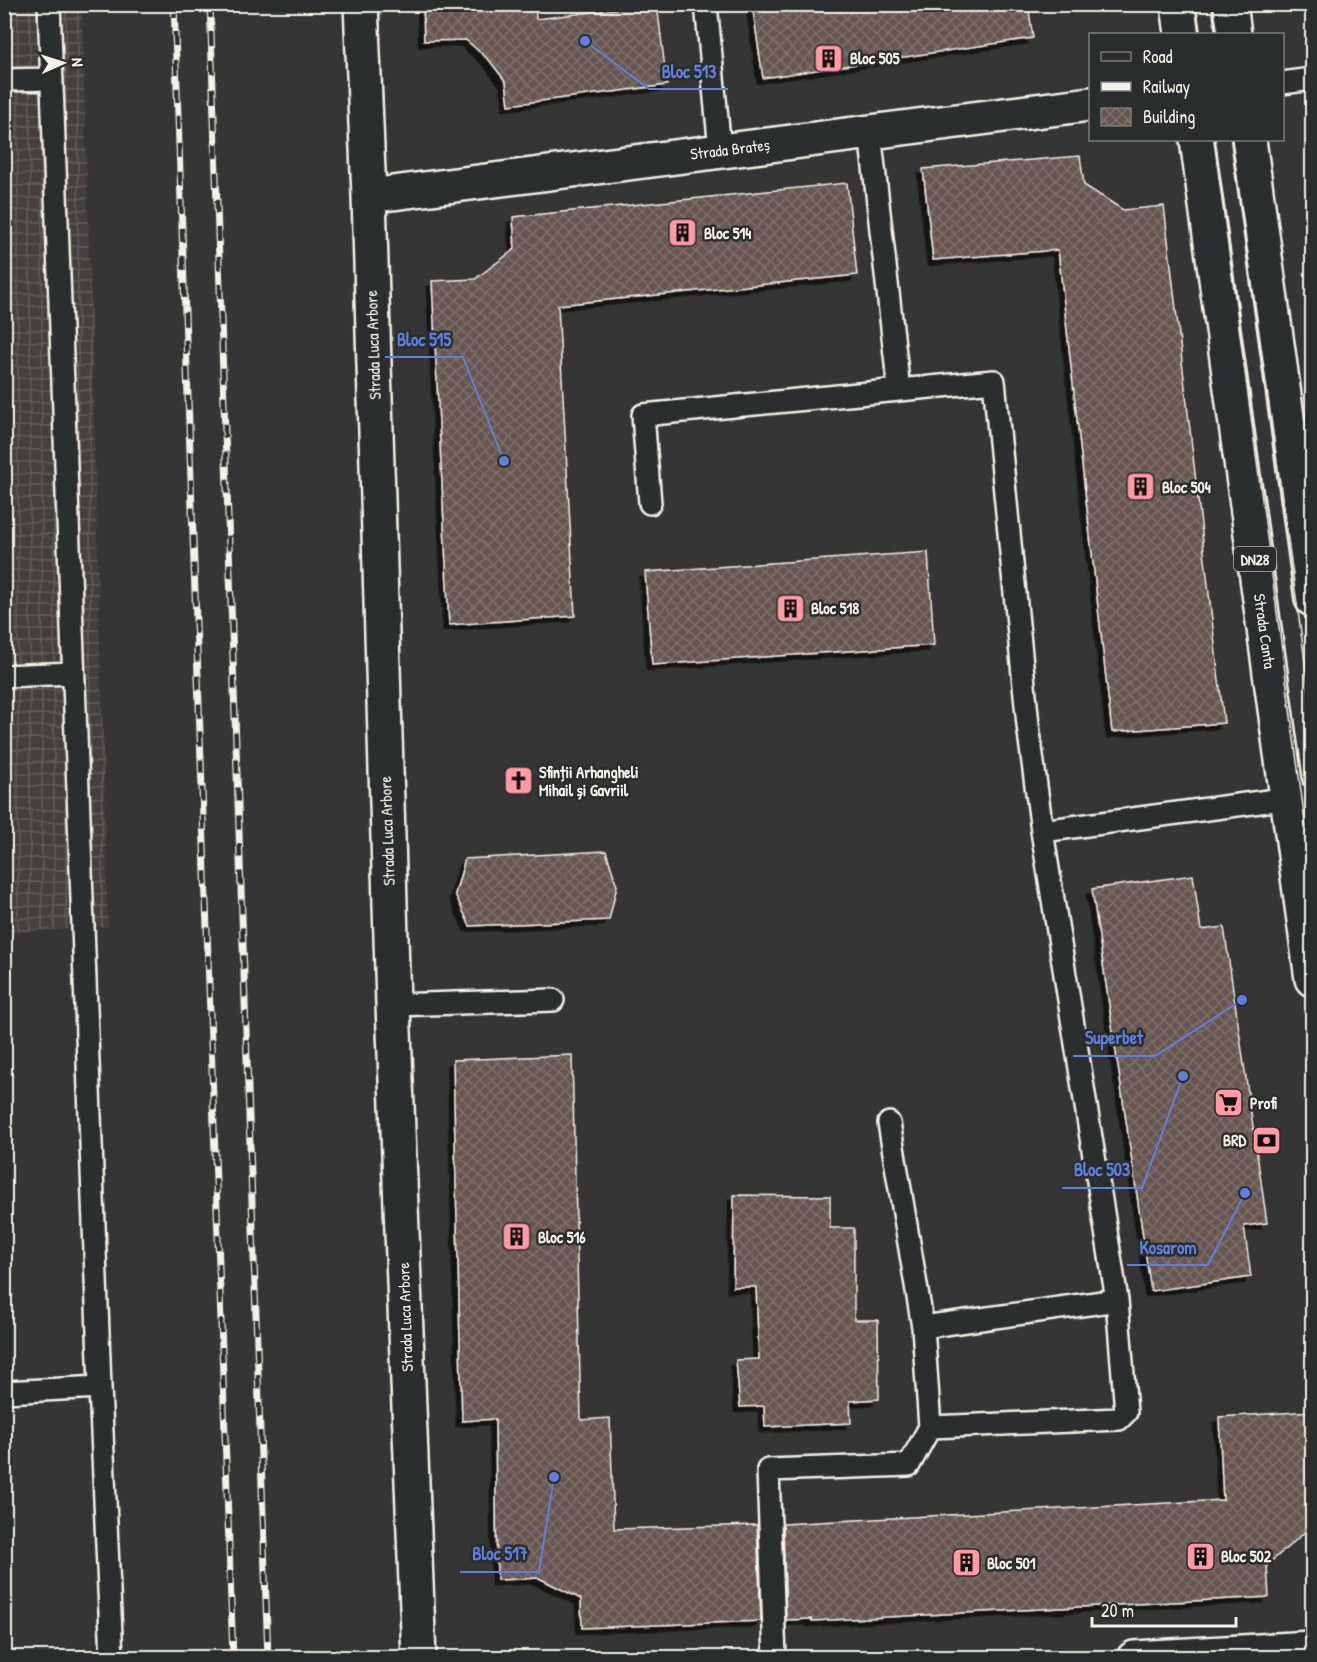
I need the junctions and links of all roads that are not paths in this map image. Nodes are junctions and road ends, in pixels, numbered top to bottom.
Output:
1 (50, 4) edge
2 (361, 4) edge
3 (706, 4) edge
4 (1178, 4) edge
5 (1230, 4) edge
6 (1182, 33) edge
7 (1234, 33) edge
8 (52, 79) junction
9 (1312, 79) edge
10 (4, 80) edge
11 (1284, 83) edge
12 (1089, 104) edge
13 (870, 132) junction
14 (1197, 141) edge
15 (1249, 141) edge
16 (720, 150) junction
17 (369, 196) junction
18 (899, 390) junction
19 (650, 503) dead end
20 (1312, 599) edge
21 (74, 673) junction
22 (4, 676) edge
23 (1301, 797) edge
24 (1042, 831) junction
25 (1312, 979) edge
26 (553, 1000) dead end
27 (393, 1005) junction
28 (889, 1123) dead end
29 (1117, 1300) junction
30 (923, 1327) junction
31 (100, 1387) junction
32 (4, 1392) edge
33 (930, 1427) junction
34 (1312, 1648) edge
35 (112, 1658) edge
36 (419, 1658) edge
37 (775, 1658) edge
38 (1134, 1658) edge

1 - 8 lane
2 - 17 street, Strada Luca Arbore
3 - 16 lane
4 - 6 street
5 - 7 street
8 - 10 lane
8 - 21 lane
9 - 11 lane
12 - 13 street, Strada Brateș
13 - 16 street, Strada Brateș
13 - 18 lane
14 - 23 street, Strada Canta / DN28
15 - 20 street
16 - 17 street, Strada Brateș
17 - 27 street, Strada Luca Arbore
18 - 19 lane
18 - 24 lane
21 - 22 lane
21 - 31 lane
23 - 24 lane
23 - 25 street, Strada Canta / DN28
24 - 29 lane
26 - 27 lane
27 - 36 street, Strada Luca Arbore
28 - 30 lane
29 - 30 lane
29 - 33 lane
30 - 33 lane
31 - 32 lane
31 - 35 lane
33 - 37 lane
34 - 38 street

